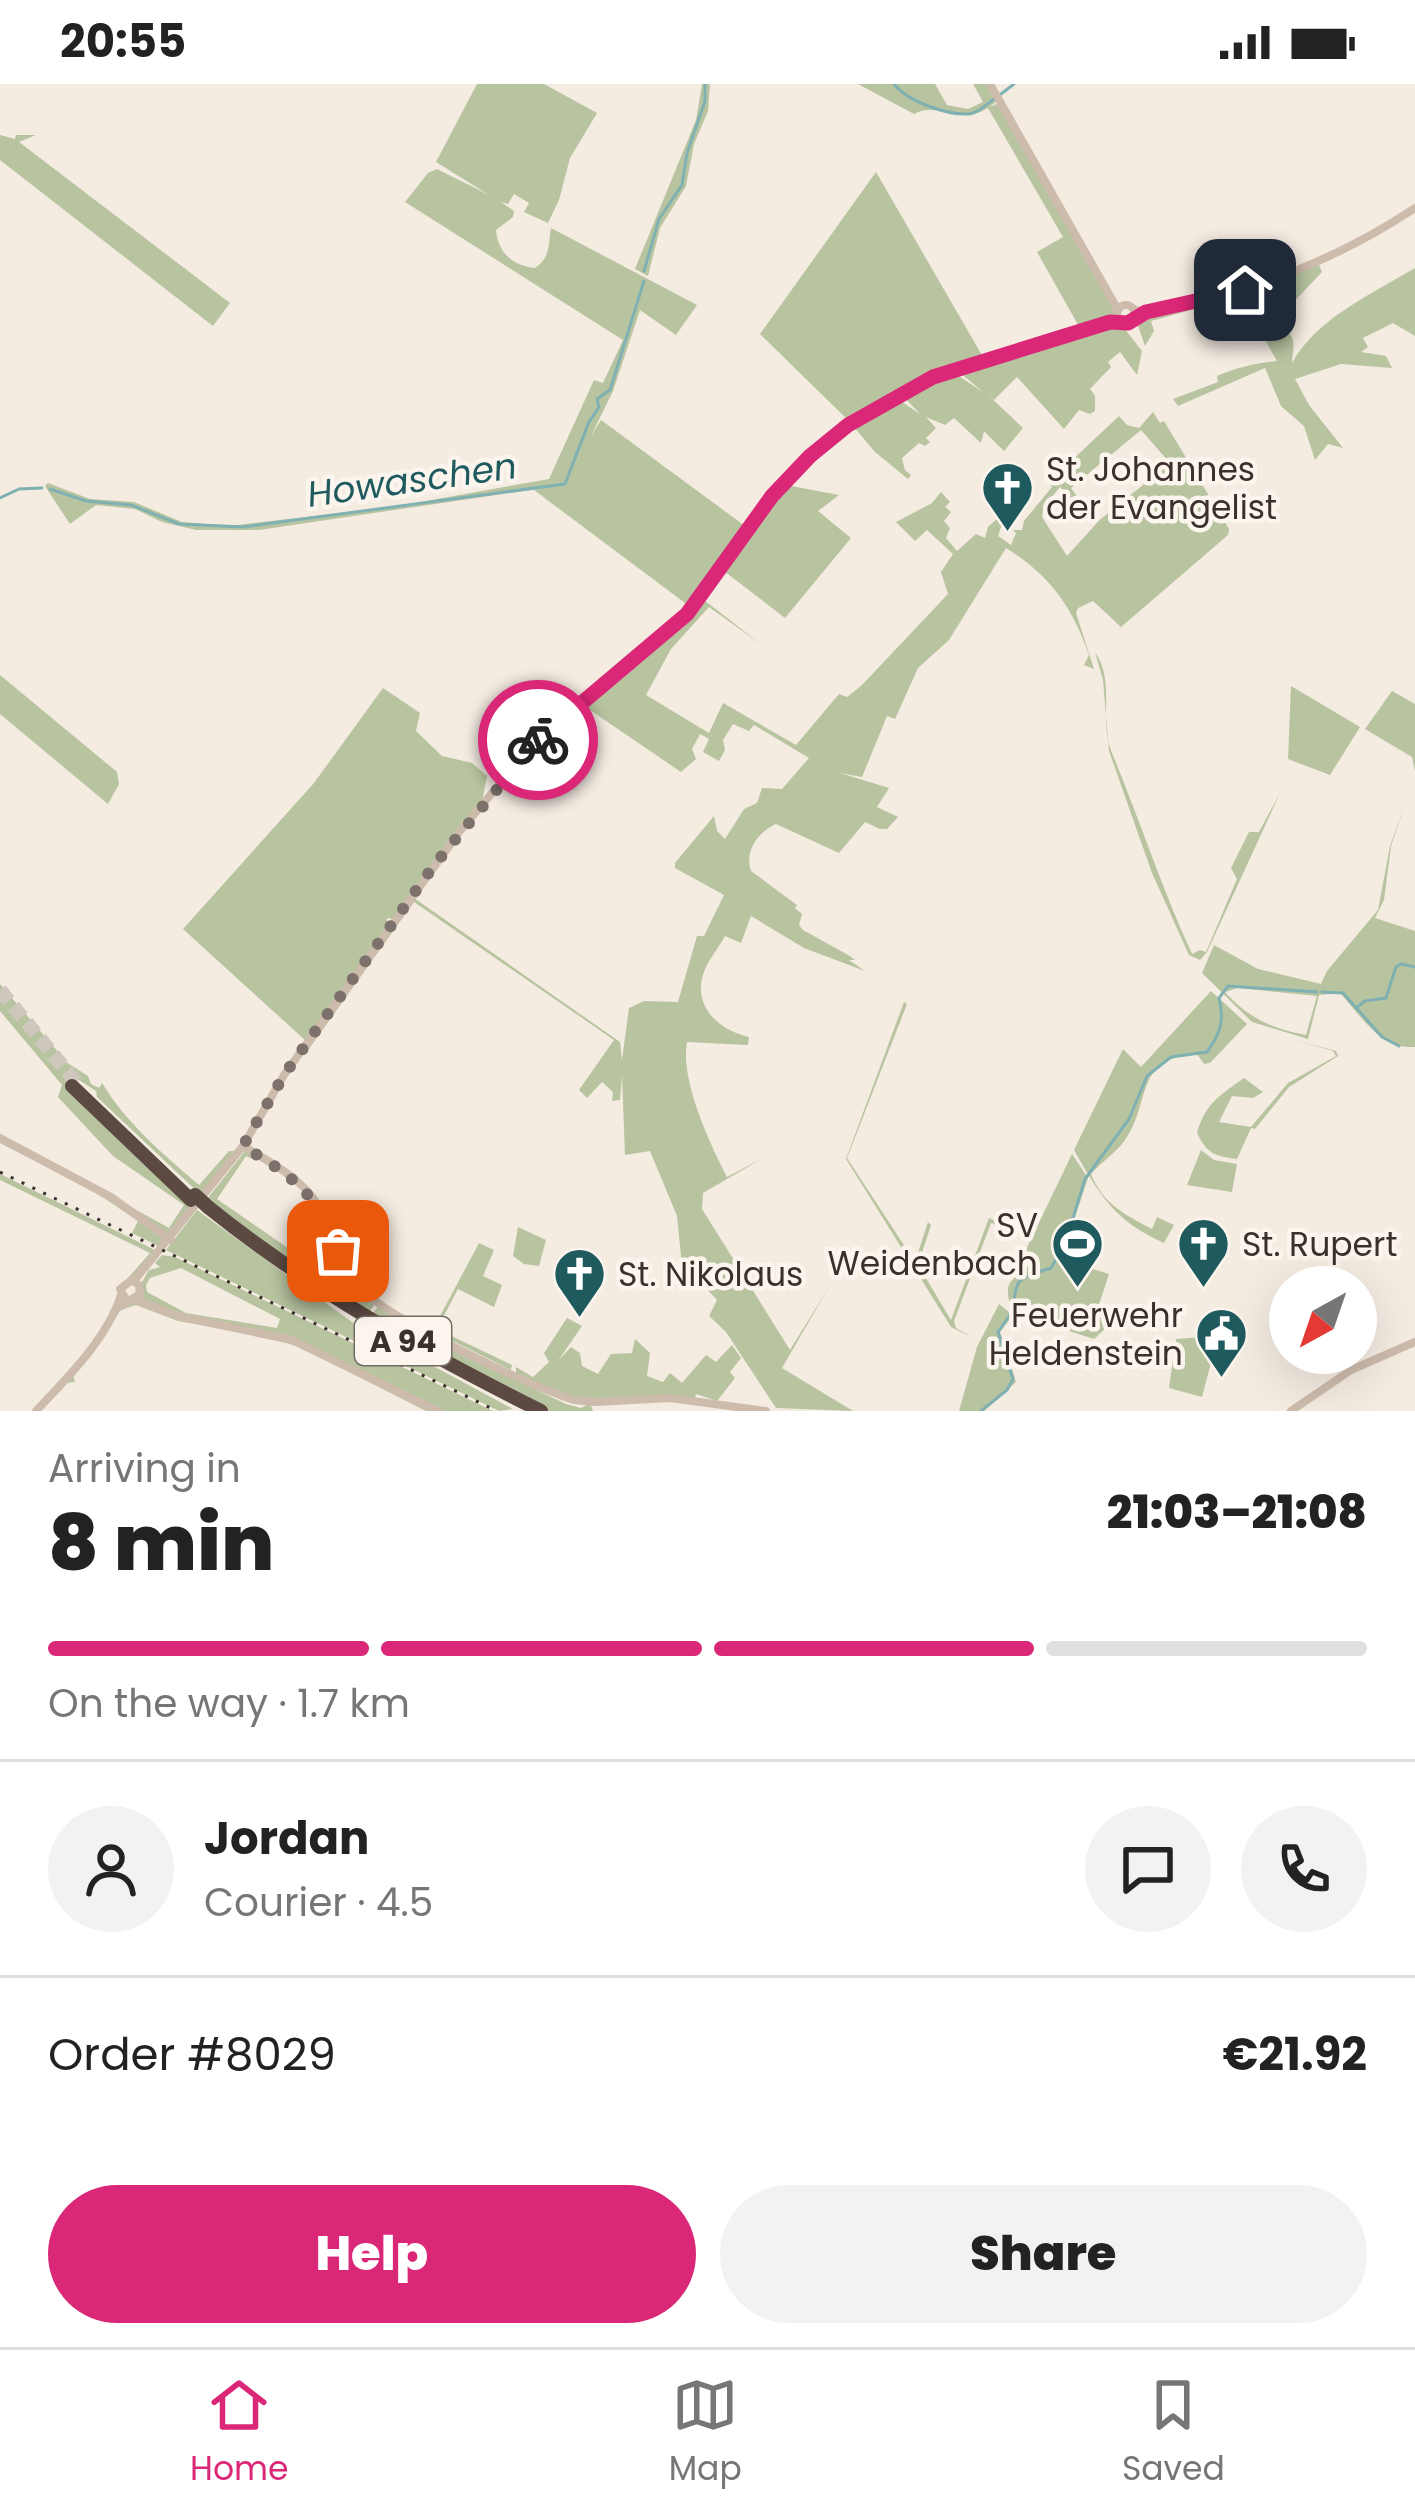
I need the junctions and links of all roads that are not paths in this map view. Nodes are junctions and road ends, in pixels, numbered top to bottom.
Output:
1 (990, 84) edge
2 (1415, 208) edge
3 (1123, 314) junction
4 (74, 1084) tunnel mouth
5 (0, 1138) edge
6 (243, 1146) junction
7 (171, 1240) junction
8 (133, 1293) junction
9 (1415, 1342) edge
10 (525, 1406) edge
11 (36, 1411) edge
12 (438, 1411) edge
13 (766, 1411) edge
14 (1291, 1411) edge

1 - 3 street
2 - 3 street
3 - 6 street
4 - 10 highway, A 94, bridge
5 - 7 street
6 - 7 street
6 - 13 street
7 - 8 street
8 - 11 street
8 - 12 street
9 - 14 street

